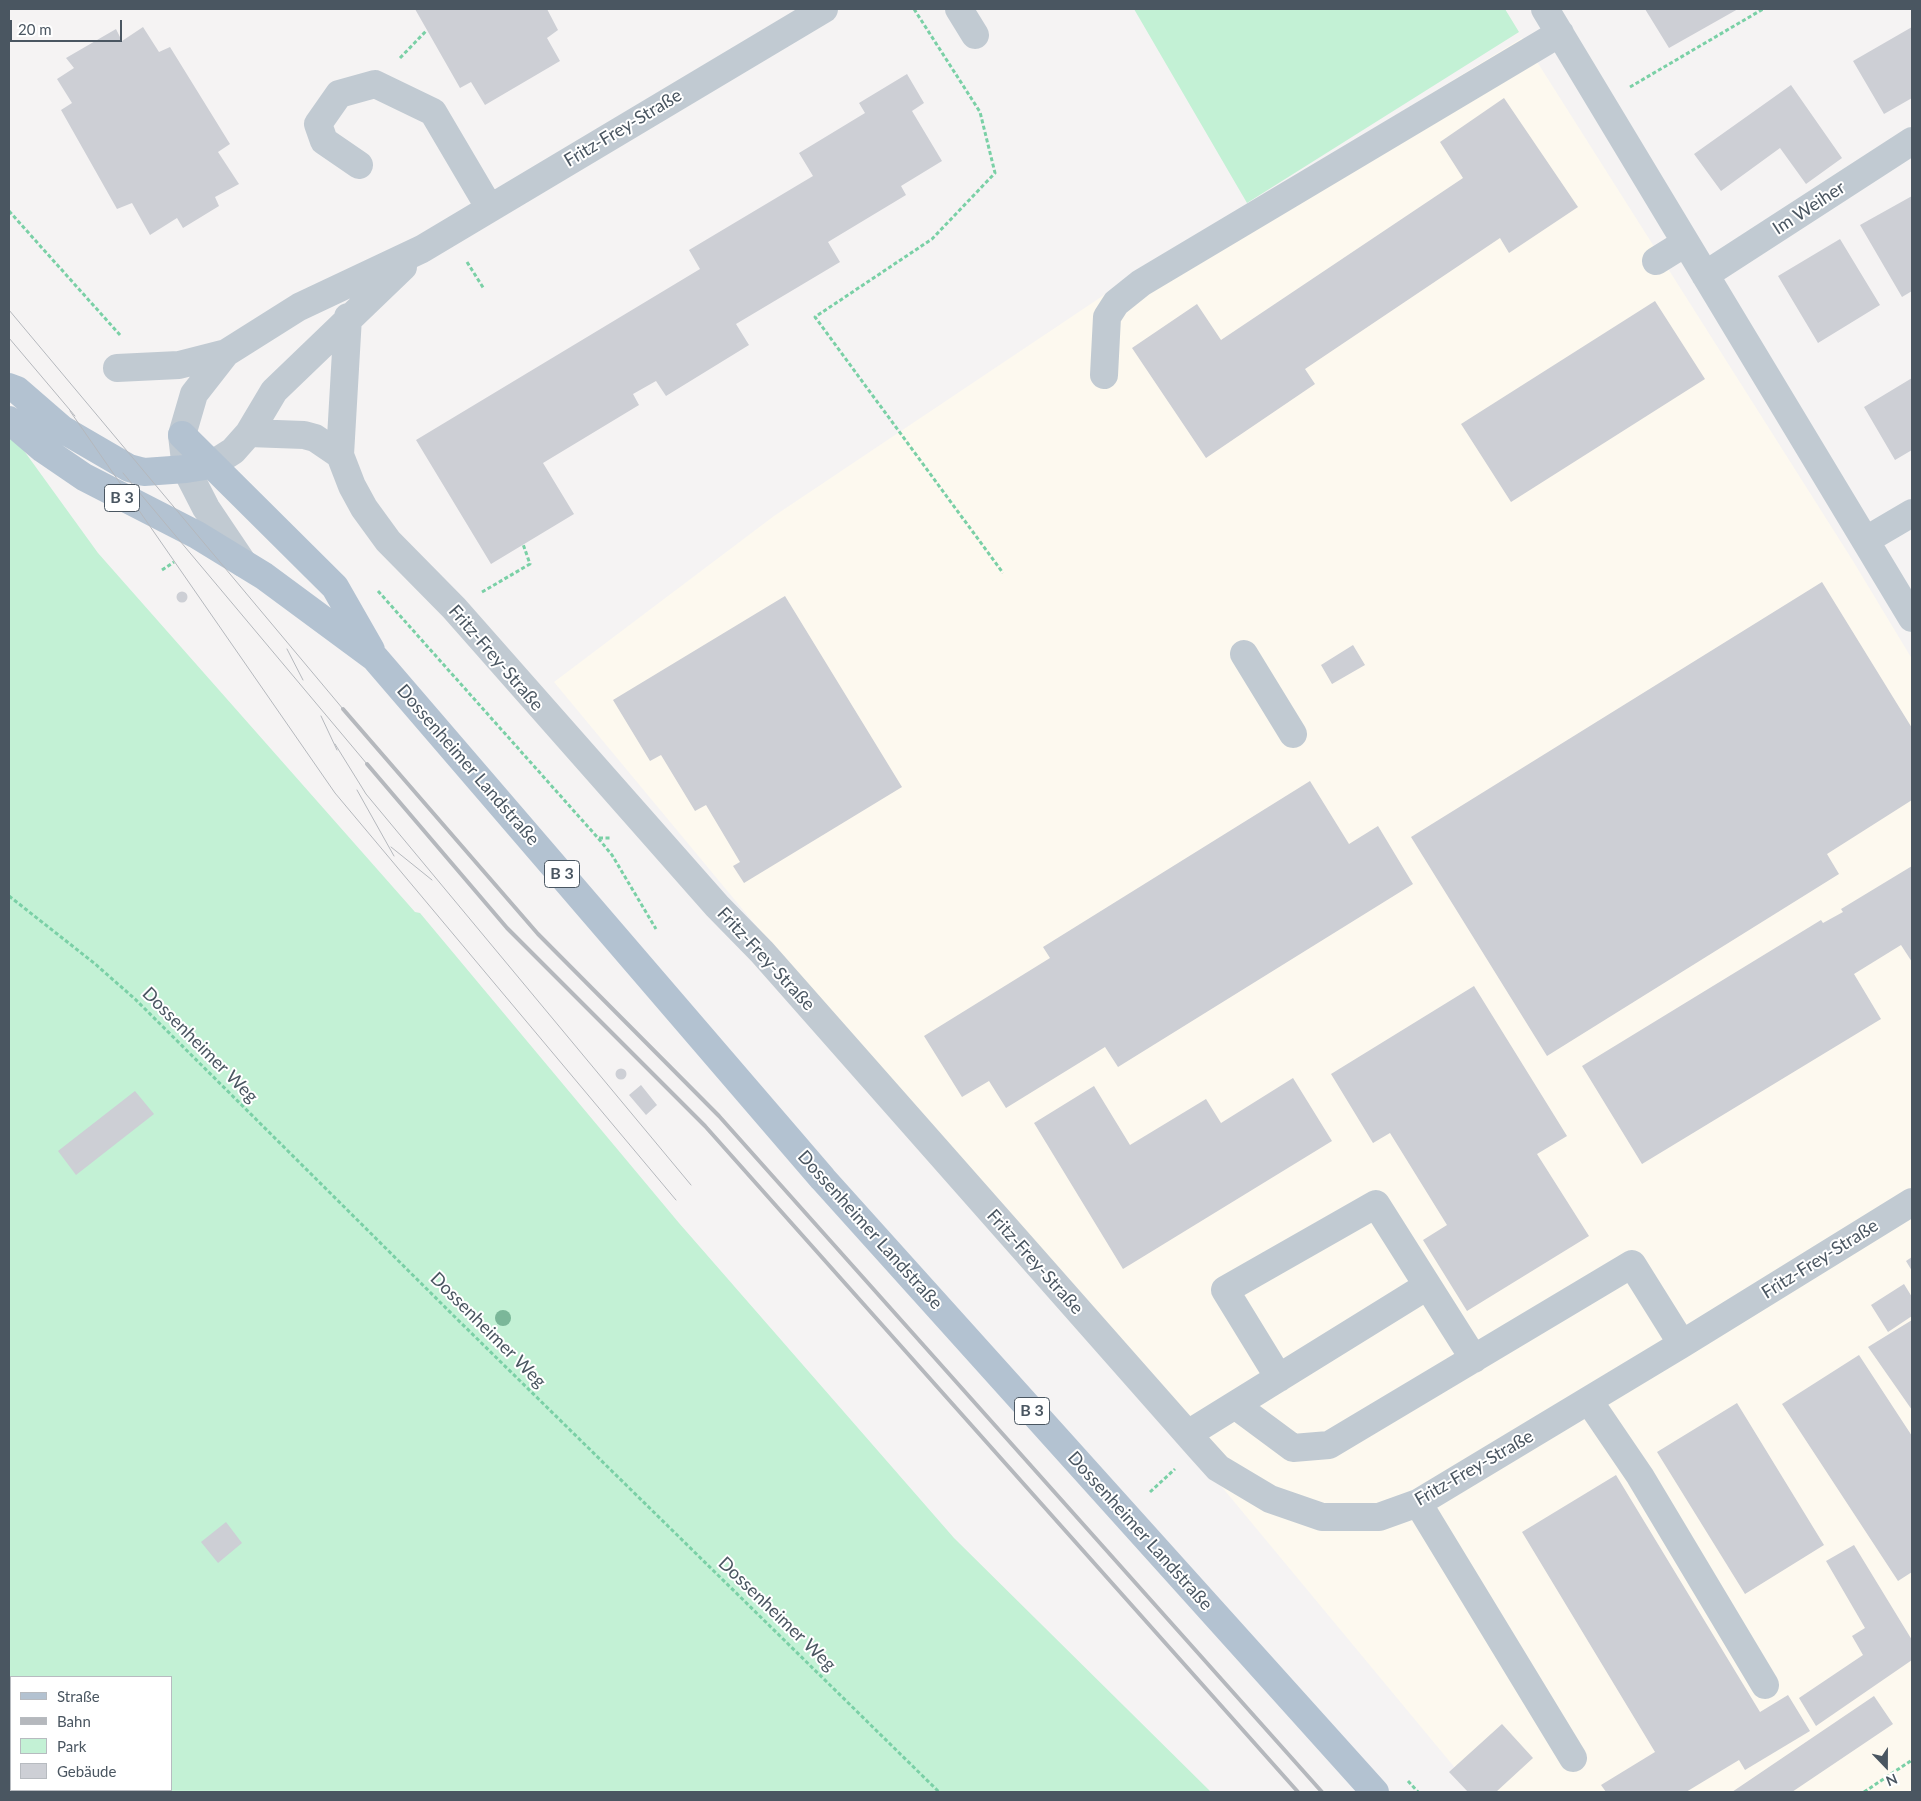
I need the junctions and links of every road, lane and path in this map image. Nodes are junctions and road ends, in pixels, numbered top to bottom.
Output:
1 (824, 9) edge
2 (914, 9) edge
3 (959, 9) edge
4 (1545, 9) edge
5 (1763, 9) edge
6 (1560, 33) junction
7 (975, 35) dead end
8 (1602, 104) junction
9 (1912, 141) edge
10 (359, 164) dead end
11 (489, 207) junction
12 (9, 211) edge
13 (1685, 243) junction
14 (422, 249) junction
15 (1656, 261) dead end
16 (1705, 275) junction
17 (348, 317) junction
18 (226, 352) junction
19 (150, 366) junction
20 (117, 368) dead end
21 (1104, 375) dead end
22 (9, 387) edge
23 (9, 420) edge
24 (249, 433) junction
25 (182, 435) joint
26 (340, 455) junction
27 (199, 467) junction
28 (1912, 513) edge
29 (1866, 540) junction
30 (523, 544) dead end
31 (243, 562) junction
32 (1003, 573) dead end
33 (372, 584) dead end
34 (454, 608) junction
35 (1912, 618) edge
36 (1244, 654) dead end
37 (375, 658) junction
38 (1293, 734) dead end
39 (9, 896) edge
40 (662, 937) dead end
41 (1912, 1202) edge
42 (1427, 1286) junction
43 (1682, 1344) junction
44 (1474, 1359) junction
45 (1279, 1378) junction
46 (1589, 1401) junction
47 (1235, 1405) junction
48 (1188, 1434) junction
49 (1418, 1503) junction
50 (1765, 1685) dead end
51 (1573, 1758) dead end
52 (1912, 1760) edge
53 (939, 1792) edge
54 (1376, 1792) edge
55 (1864, 1792) edge

1 - 11 street, Fritz-Frey-Straße
2 - 32 path
3 - 7 street
4 - 6 street
5 - 8 path
6 - 8 street
6 - 21 street
8 - 13 street
9 - 16 street, Im Weiher
10 - 11 street
11 - 14 street, Fritz-Frey-Straße
12 - 19 path
13 - 15 street
13 - 16 street
14 - 17 street, Fritz-Frey-Straße
14 - 18 street, Fritz-Frey-Straße
16 - 29 street
17 - 24 street, Fritz-Frey-Straße
17 - 26 street, Fritz-Frey-Straße
18 - 19 street, Fritz-Frey-Straße
18 - 25 street, Fritz-Frey-Straße
19 - 20 street, Fritz-Frey-Straße
22 - 27 main road, B 3
23 - 31 main road, Dossenheimer Landstraße / B 3
24 - 26 street
24 - 27 street, Fritz-Frey-Straße
25 - 27 street, Dossenheimer Landstraße
26 - 34 street, Fritz-Frey-Straße
27 - 31 street, Dossenheimer Landstraße
27 - 37 main road, Dossenheimer Landstraße / B 3
28 - 29 street
29 - 35 street
30 - 34 path
31 - 37 main road, Dossenheimer Landstraße / B 3
33 - 40 path
34 - 48 street, Fritz-Frey-Straße
36 - 38 street
37 - 54 main road, Dossenheimer Landstraße / B 3
39 - 53 path, Dossenheimer Weg
41 - 43 street, Fritz-Frey-Straße
42 - 44 street
42 - 45 street
42 - 45 street
43 - 44 street
43 - 46 street, Fritz-Frey-Straße
44 - 47 street
45 - 47 street
46 - 49 street, Fritz-Frey-Straße
46 - 50 street
47 - 48 street
48 - 49 street, Fritz-Frey-Straße
49 - 51 street
52 - 55 path

